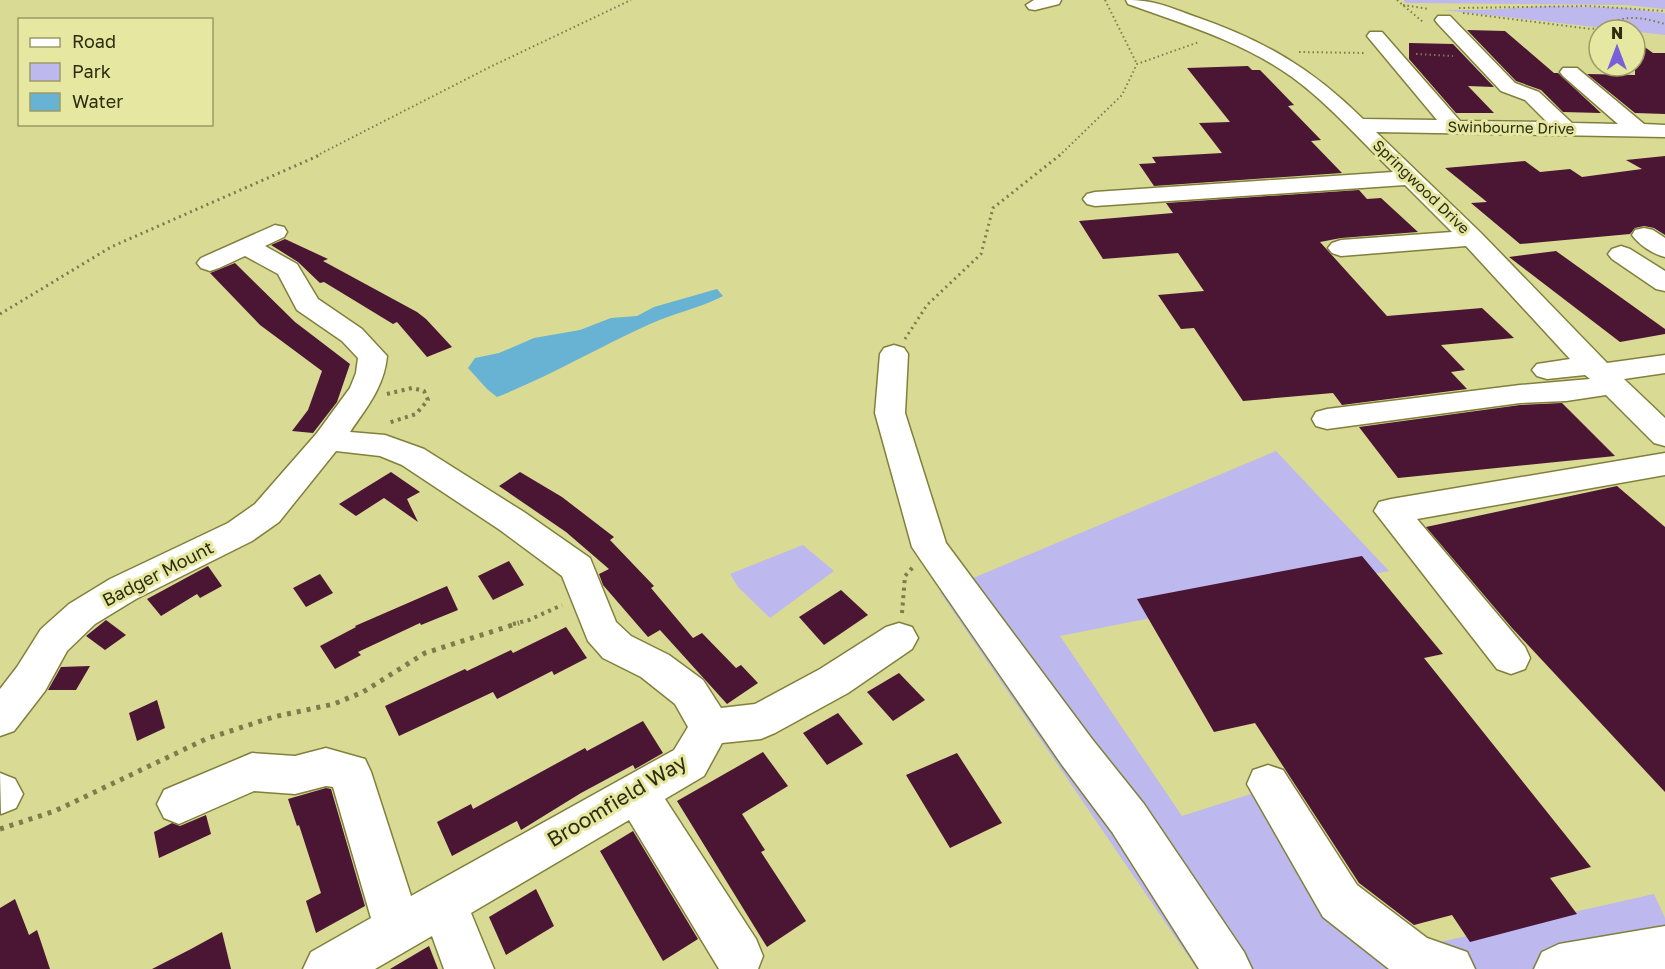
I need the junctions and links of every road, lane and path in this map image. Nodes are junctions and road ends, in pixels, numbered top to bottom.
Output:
1 (631, 0) edge
2 (1053, 0) edge
3 (1105, 0) edge
4 (1134, 0) edge
5 (1397, 0) edge
6 (1035, 5) dead end
7 (1445, 11) junction
8 (1665, 11) edge
9 (1665, 24) edge
10 (1225, 33) junction
11 (1377, 36) dead end
12 (1137, 64) junction
13 (1570, 72) dead end
14 (1405, 104) dead end
15 (1357, 125) junction
16 (1566, 129) junction
17 (1639, 130) junction
18 (1665, 131) edge
19 (1427, 147) junction
20 (1095, 199) dead end
21 (275, 232) dead end
22 (1644, 235) dead end
23 (1472, 237) junction
24 (246, 246) junction
25 (1341, 248) dead end
26 (1665, 249) edge
27 (1621, 254) dead end
28 (210, 263) dead end
29 (1665, 283) edge
30 (0, 314) edge
31 (894, 354) joint
32 (1665, 364) edge
33 (1546, 370) dead end
34 (1602, 375) junction
35 (1327, 419) dead end
36 (339, 425) junction
37 (1665, 436) edge
38 (370, 444) junction
39 (1665, 464) edge
40 (930, 547) junction
41 (587, 594) junction
42 (899, 638) joint
43 (1511, 658) dead end
44 (0, 719) edge
45 (710, 727) junction
46 (1268, 784) dead end
47 (636, 792) junction
48 (179, 804) dead end
49 (0, 805) edge
50 (443, 902) junction
51 (398, 928) junction
52 (1665, 950) edge
53 (739, 956) dead end
54 (328, 969) edge
55 (469, 969) edge
56 (1227, 969) edge
57 (1450, 969) edge
58 (1559, 969) edge

1 - 30 path
2 - 6 street
3 - 12 path
4 - 10 street, Springwood Drive
5 - 7 path
7 - 8 path
7 - 9 path
7 - 16 street
10 - 12 path
10 - 15 street, Springwood Drive
11 - 19 street
12 - 31 path
13 - 17 street
14 - 19 street
15 - 19 street, Springwood Drive
15 - 19 street, Swinbourne Drive
16 - 17 street, Swinbourne Drive
16 - 19 street, Swinbourne Drive
17 - 18 street, Swinbourne Drive
19 - 20 street
19 - 23 street, Springwood Drive
21 - 24 street
22 - 26 street
23 - 25 street
23 - 34 street, Springwood Drive
24 - 28 street
24 - 36 street, Badger Mount
27 - 29 street
31 - 40 street
32 - 34 street
33 - 34 street
34 - 35 street
34 - 37 street, Springwood Drive
36 - 38 street
36 - 38 path
36 - 44 street, Badger Mount
38 - 41 street
39 - 43 street
40 - 42 path
40 - 56 street
41 - 45 street
41 - 49 path
42 - 45 street
45 - 47 street, Broomfield Way
46 - 57 street
47 - 50 street, Broomfield Way
47 - 53 street
48 - 51 street
50 - 51 street, Broomfield Way
50 - 55 street
51 - 54 street, Broomfield Way
52 - 58 street

